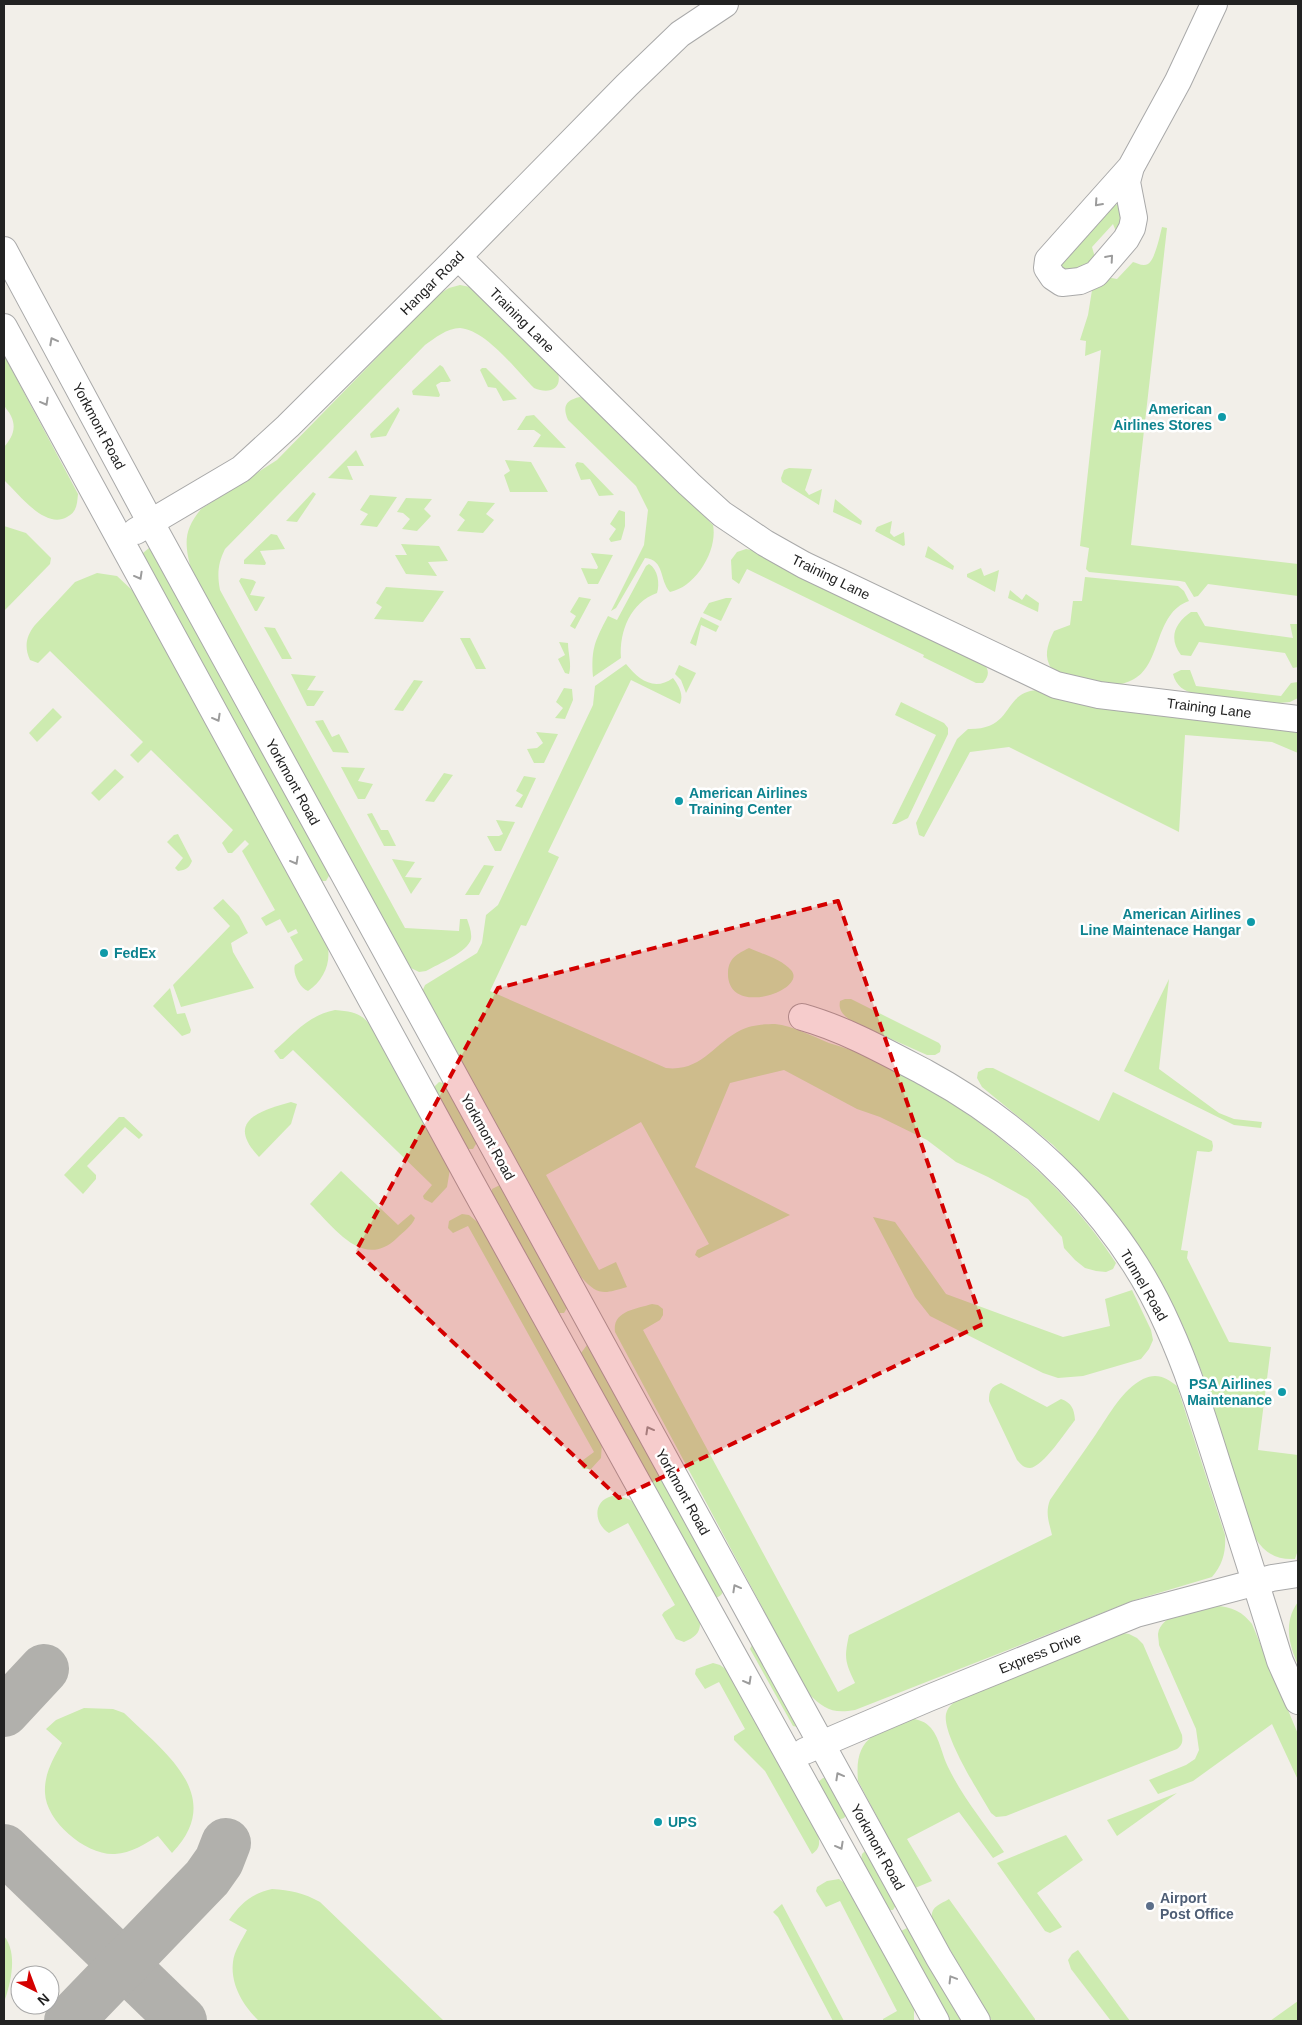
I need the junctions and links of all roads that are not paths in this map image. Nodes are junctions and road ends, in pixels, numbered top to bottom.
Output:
1 (726, 4) edge
2 (1214, 4) edge
3 (1131, 167) dead end
4 (4, 250) edge
5 (458, 257) junction
6 (4, 327) edge
7 (151, 523) junction
8 (120, 540) junction
9 (1298, 719) edge
10 (406, 988) junction
11 (374, 1006) junction
12 (802, 1017) dead end
13 (502, 1163) junction
14 (472, 1184) junction
15 (587, 1317) junction
16 (556, 1335) junction
17 (1298, 1574) edge
18 (1256, 1582) junction
19 (755, 1622) junction
20 (724, 1638) junction
21 (1298, 1702) edge
22 (821, 1743) junction
23 (790, 1757) junction
24 (912, 1907) junction
25 (883, 1922) junction
26 (936, 2021) edge
27 (977, 2021) edge

1 - 5 street, Hangar Road
2 - 3 street
7 -> 4 street, Yorkmont Road
5 - 7 street, Hangar Road
5 - 9 street, Training Lane
6 -> 8 street
7 - 8 street, Hangar Road
7 - 10 street, Yorkmont Road
8 -> 11 street
10 - 11 street
10 - 13 street, Yorkmont Road
11 - 14 street
12 - 18 street, Tunnel Road
13 - 14 street
13 - 15 street, Yorkmont Road
14 - 16 street
15 - 16 street
19 -> 15 street, Yorkmont Road
16 - 20 street
17 - 18 street, Express Drive
18 - 21 street, Tunnel Road
18 - 22 street, Express Drive
19 - 20 street
19 - 22 street, Yorkmont Road
20 -> 23 street
22 - 23 street, Express Drive
24 -> 22 street, Yorkmont Road
23 -> 25 street
24 - 25 street
27 -> 24 street, Yorkmont Road
25 - 26 street

